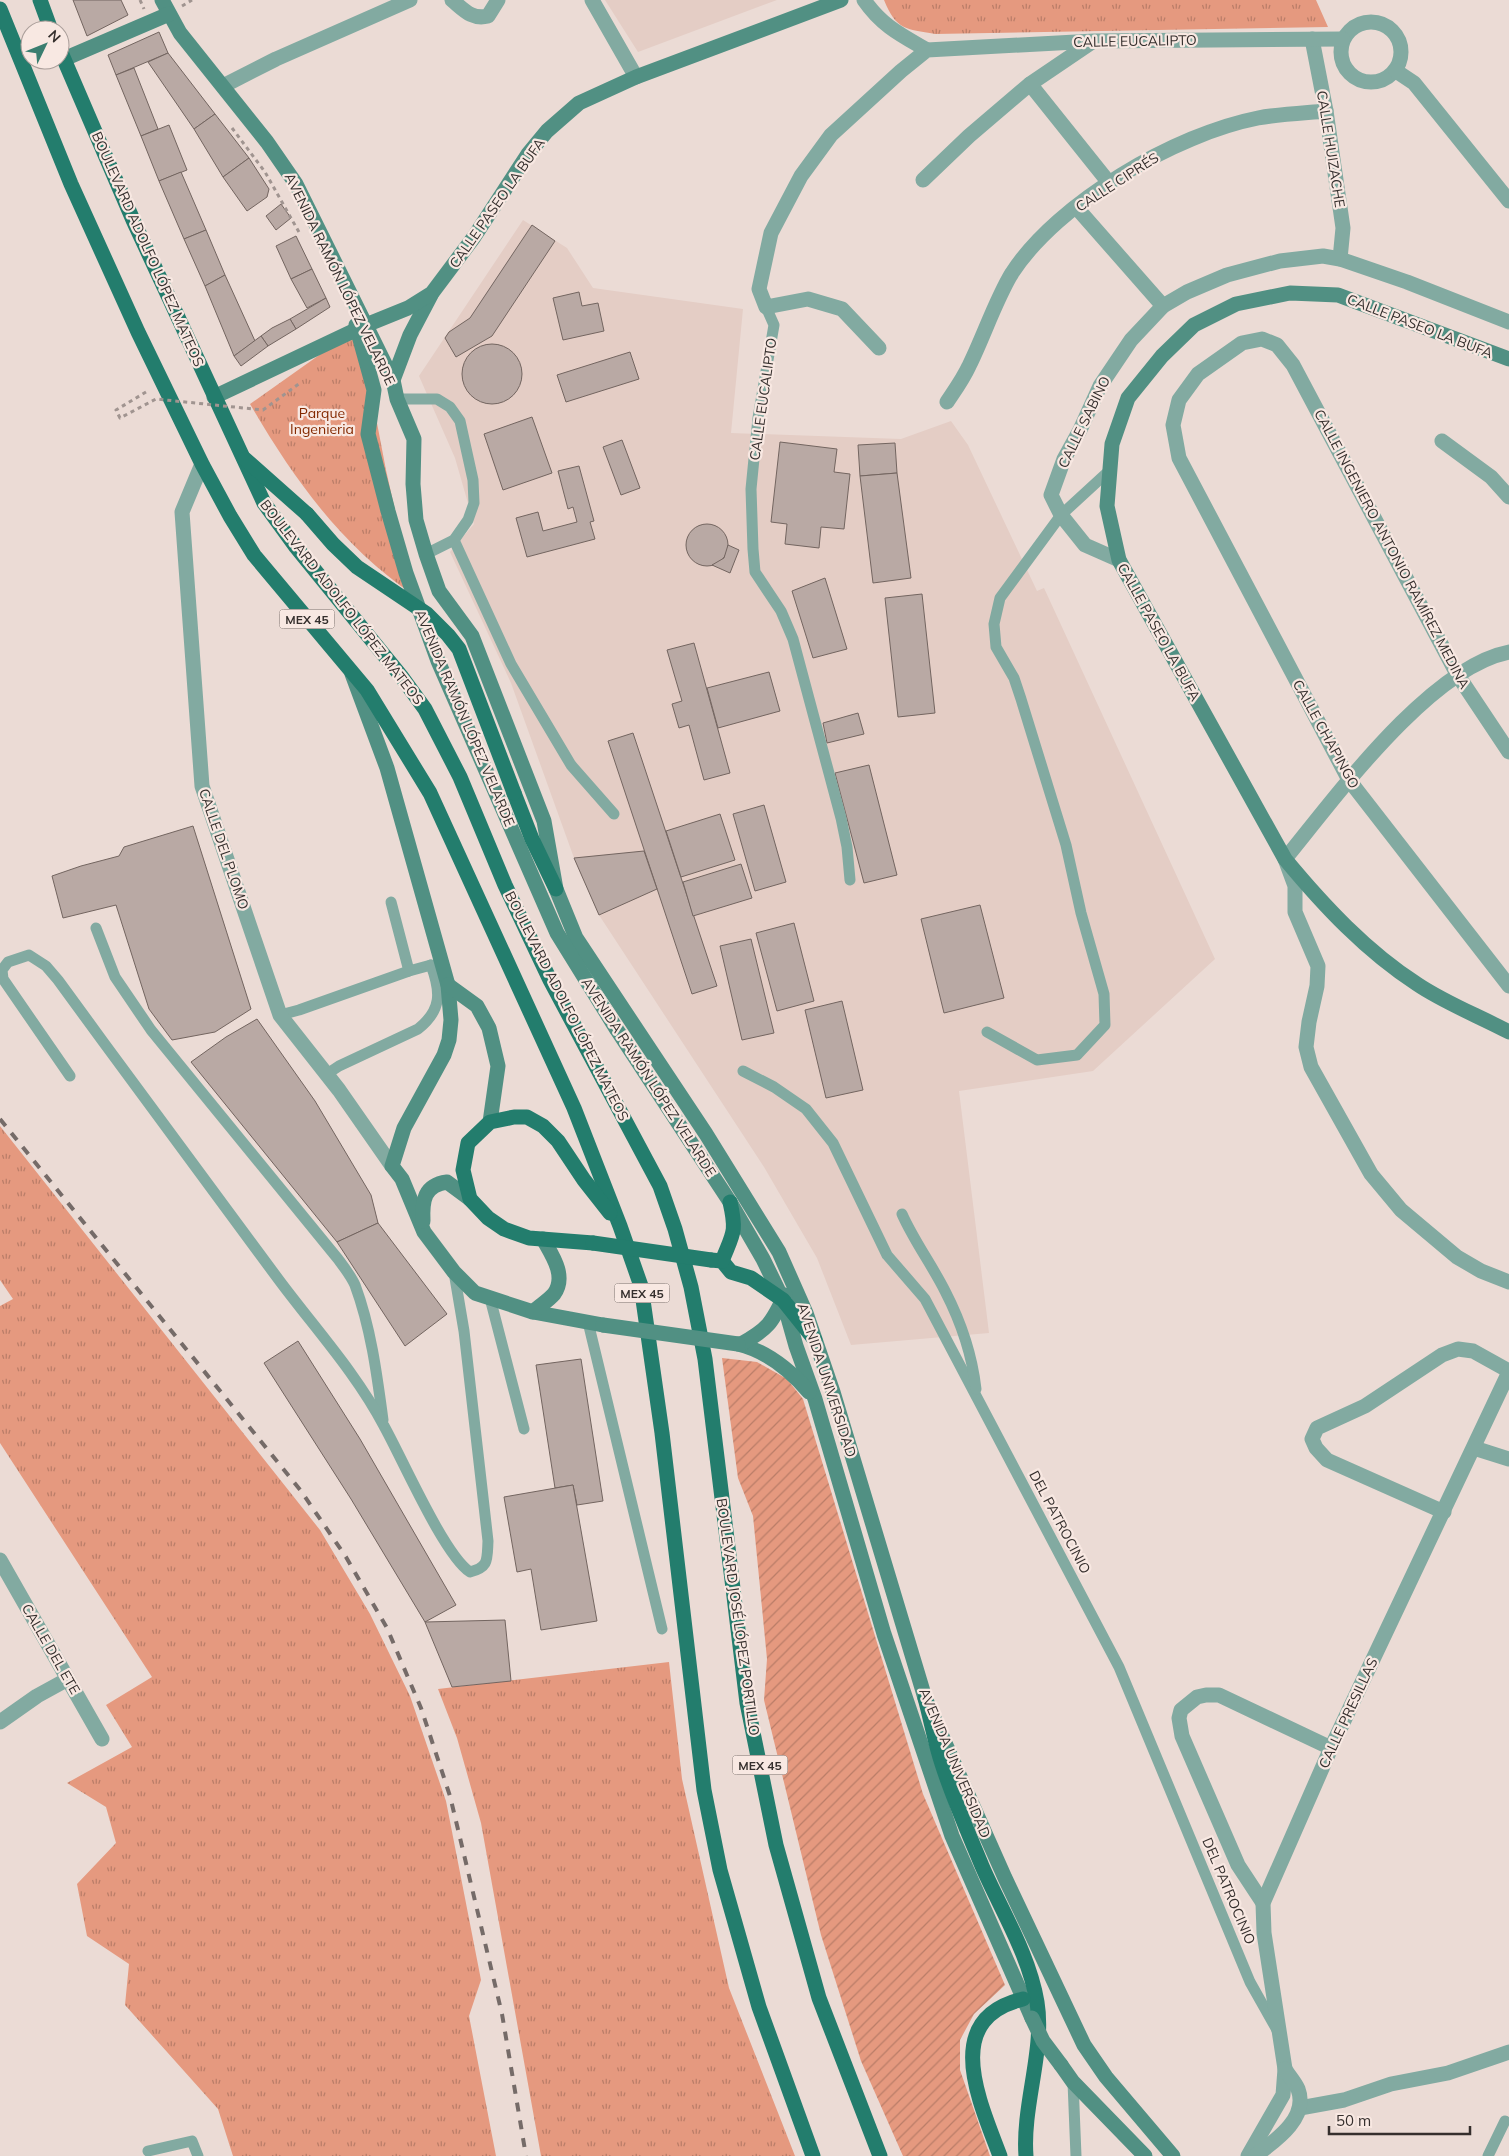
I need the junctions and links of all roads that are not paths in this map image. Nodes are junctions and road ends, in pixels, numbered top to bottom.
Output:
1 (40, 0) edge
2 (151, 0) edge
3 (162, 0) edge
4 (410, 0) edge
5 (452, 0) edge
6 (498, 0) edge
7 (592, 0) edge
8 (841, 0) edge
9 (864, 0) edge
10 (0, 10) edge
11 (159, 15) junction
12 (47, 20) edge
13 (1312, 39) junction
14 (1343, 39) junction
15 (1094, 41) junction
16 (927, 50) junction
17 (70, 51) edge
18 (69, 70) edge
19 (1396, 71) junction
20 (636, 77) junction
21 (1030, 84) junction
22 (223, 86) junction
23 (1326, 111) junction
24 (923, 180) dead end
25 (1110, 184) junction
26 (1509, 201) edge
27 (1076, 207) junction
28 (1340, 259) junction
29 (432, 293) junction
30 (1163, 306) junction
31 (766, 307) junction
32 (1509, 322) edge
33 (362, 327) junction
34 (1277, 346) joint
35 (879, 348) dead end
36 (1509, 359) edge
37 (393, 380) junction
38 (214, 397) junction
39 (397, 399) junction
40 (947, 402) dead end
41 (1442, 441) dead end
42 (240, 454) junction
43 (202, 464) junction
44 (1110, 470) junction
45 (1509, 497) edge
46 (388, 511) junction
47 (1061, 516) junction
48 (416, 520) junction
49 (454, 540) junction
50 (426, 554) junction
51 (1119, 560) junction
52 (1509, 652) edge
53 (352, 673) junction
54 (1457, 674) junction
55 (1509, 752) edge
56 (1349, 780) junction
57 (614, 814) dead end
58 (1285, 859) junction
59 (850, 880) dead end
60 (556, 889) junction
61 (391, 902) dead end
62 (96, 928) dead end
63 (431, 965) junction
64 (409, 971) junction
65 (448, 985) junction
66 (1509, 986) edge
67 (280, 1015) junction
68 (987, 1032) dead end
69 (1509, 1032) edge
70 (743, 1071) dead end
71 (327, 1074) junction
72 (70, 1076) dead end
73 (490, 1122) junction
74 (392, 1166) junction
75 (470, 1199) junction
76 (730, 1202) junction
77 (902, 1214) dead end
78 (620, 1226) junction
79 (424, 1232) junction
80 (543, 1240) junction
81 (779, 1252) joint
82 (763, 1259) joint
83 (716, 1261) junction
84 (454, 1272) junction
85 (792, 1278) junction
86 (1509, 1282) edge
87 (490, 1298) junction
88 (782, 1300) junction
89 (533, 1312) junction
90 (596, 1324) junction
91 (816, 1340) junction
92 (739, 1344) junction
93 (705, 1360) joint
94 (1509, 1372) edge
95 (978, 1398) junction
96 (815, 1399) junction
97 (383, 1424) junction
98 (524, 1430) dead end
99 (1474, 1448) junction
100 (1509, 1459) edge
101 (1444, 1512) junction
102 (0, 1560) edge
103 (662, 1629) dead end
104 (68, 1679) junction
105 (925, 1698) junction
106 (0, 1722) edge
107 (102, 1738) dead end
108 (1331, 1748) junction
109 (1263, 1903) junction
110 (1023, 1999) junction
111 (1281, 2036) junction
112 (1509, 2052) edge
113 (1285, 2069) junction
114 (1073, 2082) junction
115 (1300, 2108) junction
116 (1505, 2120) dead end
117 (148, 2151) dead end
118 (198, 2156) edge
119 (813, 2156) edge
120 (880, 2156) edge
121 (1000, 2156) edge
122 (1026, 2156) edge
123 (1076, 2156) edge
124 (1145, 2156) edge
125 (1173, 2156) edge
126 (1248, 2156) edge
127 (1255, 2156) edge
128 (1488, 2156) edge

1 - 12 main road
2 - 11 street, AVENIDA RAMÓN LÓPEZ VELARDE
3 - 11 street, AVENIDA RAMÓN LÓPEZ VELARDE
4 - 22 street
5 - 6 street
7 - 20 street
8 - 20 street, CALLE PASEO LA BUFA
9 - 16 street
10 - 43 main road, MEX 45
11 - 17 street
11 - 22 street, AVENIDA RAMÓN LÓPEZ VELARDE
11 - 33 street, AVENIDA RAMÓN LÓPEZ VELARDE
13 - 14 street, CALLE EUCALIPTO
13 - 15 street, CALLE EUCALIPTO
13 - 23 street, CALLE HUIZACHE
14 - 19 street
14 - 19 street
15 - 16 street, CALLE EUCALIPTO
15 - 21 street
16 - 31 street, CALLE EUCALIPTO
18 - 38 main road, BOULEVARD ADOLFO LÓPEZ MATEOS / MEX 45
19 - 26 street
20 - 29 street, CALLE PASEO LA BUFA
21 - 24 street
21 - 25 street
22 - 33 street, AVENIDA RAMÓN LÓPEZ VELARDE
23 - 25 street, CALLE CIPRÉS
23 - 28 street, CALLE HUIZACHE
25 - 27 street, CALLE CIPRÉS
27 - 30 street
27 - 40 street, CALLE CIPRÉS
28 - 30 street, CALLE SABINO
28 - 32 street, CALLE SABINO
29 - 33 street, CALLE PASEO LA BUFA
29 - 37 street
30 - 47 street, CALLE SABINO
31 - 35 street
31 - 59 lane, CALLE EUCALIPTO
33 - 37 street, AVENIDA RAMÓN LÓPEZ VELARDE
33 - 38 street, CALLE PASEO LA BUFA
33 - 46 street, AVENIDA RAMÓN LÓPEZ VELARDE
34 - 54 street, CALLE INGENIERO ANTONIO RAMÍREZ MEDINA
34 - 56 street, CALLE CHAPINGO
36 - 44 street, CALLE PASEO LA BUFA
37 - 39 street, AVENIDA RAMÓN LÓPEZ VELARDE
38 - 42 main road, BOULEVARD ADOLFO LÓPEZ MATEOS / MEX 45
39 - 48 street, AVENIDA RAMÓN LÓPEZ VELARDE
39 - 49 lane
41 - 45 street
42 - 60 main road, bridge
42 - 93 main road, BOULEVARD ADOLFO LÓPEZ MATEOS / MEX 45
43 - 53 main road, MEX 45
43 - 67 street, CALLE DEL PLOMO
44 - 47 lane
44 - 51 street, CALLE PASEO LA BUFA
46 - 48 street
46 - 76 street, AVENIDA RAMÓN LÓPEZ VELARDE
47 - 51 street, CALLE SABINO
47 - 68 lane
48 - 50 street, AVENIDA RAMÓN LÓPEZ VELARDE
49 - 50 lane
49 - 57 lane
50 - 60 street, AVENIDA RAMÓN LÓPEZ VELARDE
51 - 58 street, CALLE PASEO LA BUFA
52 - 54 street
53 - 65 street
53 - 78 main road, MEX 45
54 - 55 street, CALLE INGENIERO ANTONIO RAMÍREZ MEDINA
54 - 56 street
56 - 58 street
56 - 66 street, CALLE CHAPINGO
58 - 69 street, CALLE PASEO LA BUFA
58 - 86 street
60 - 81 street, AVENIDA RAMÓN LÓPEZ VELARDE
61 - 64 lane
62 - 97 lane
63 - 64 lane
63 - 65 lane
63 - 71 lane
64 - 67 lane
65 - 73 street
65 - 74 street
67 - 71 street, CALLE DEL PLOMO
70 - 95 lane, DEL PATROCINIO
71 - 74 street, CALLE DEL PLOMO
72 - 97 lane
73 - 75 main road
73 - 78 main road
74 - 79 street
75 - 79 street
75 - 80 main road
76 - 82 street, AVENIDA RAMÓN LÓPEZ VELARDE
76 - 83 main road
77 - 95 lane
78 - 119 main road, MEX 45
79 - 84 street
80 - 83 main road, bridge
80 - 89 street
81 - 85 street, AVENIDA UNIVERSIDAD
82 - 88 street, AVENIDA UNIVERSIDAD
83 - 88 main road
84 - 87 street
84 - 97 lane
85 - 88 street
85 - 91 street, AVENIDA UNIVERSIDAD
87 - 89 street
87 - 98 lane
88 - 91 main road
88 - 92 street
88 - 96 street, AVENIDA UNIVERSIDAD
89 - 90 street
90 - 92 street, bridge
90 - 103 lane
91 - 105 street, AVENIDA UNIVERSIDAD
92 - 96 street
93 - 120 main road, BOULEVARD JOSÉ LÓPEZ PORTILLO / MEX 45
94 - 99 street, CALLE PRESILLAS
94 - 101 street
95 - 111 lane, DEL PATROCINIO
96 - 110 street, AVENIDA UNIVERSIDAD
99 - 100 street
99 - 101 street, CALLE PRESILLAS
101 - 108 street, CALLE PRESILLAS
102 - 104 street, CALLE DEL ETE
104 - 106 street
104 - 107 street, CALLE DEL ETE
105 - 122 main road
105 - 125 street, AVENIDA UNIVERSIDAD
108 - 109 street, CALLE PRESILLAS
108 - 109 street
109 - 111 street, CALLE PRESILLAS
110 - 114 street, AVENIDA UNIVERSIDAD, bridge
110 - 121 main road
111 - 113 street, CALLE PRESILLAS
112 - 115 street
113 - 115 street
113 - 126 street
114 - 123 lane
114 - 124 street
115 - 127 street
116 - 128 lane
117 - 118 lane

